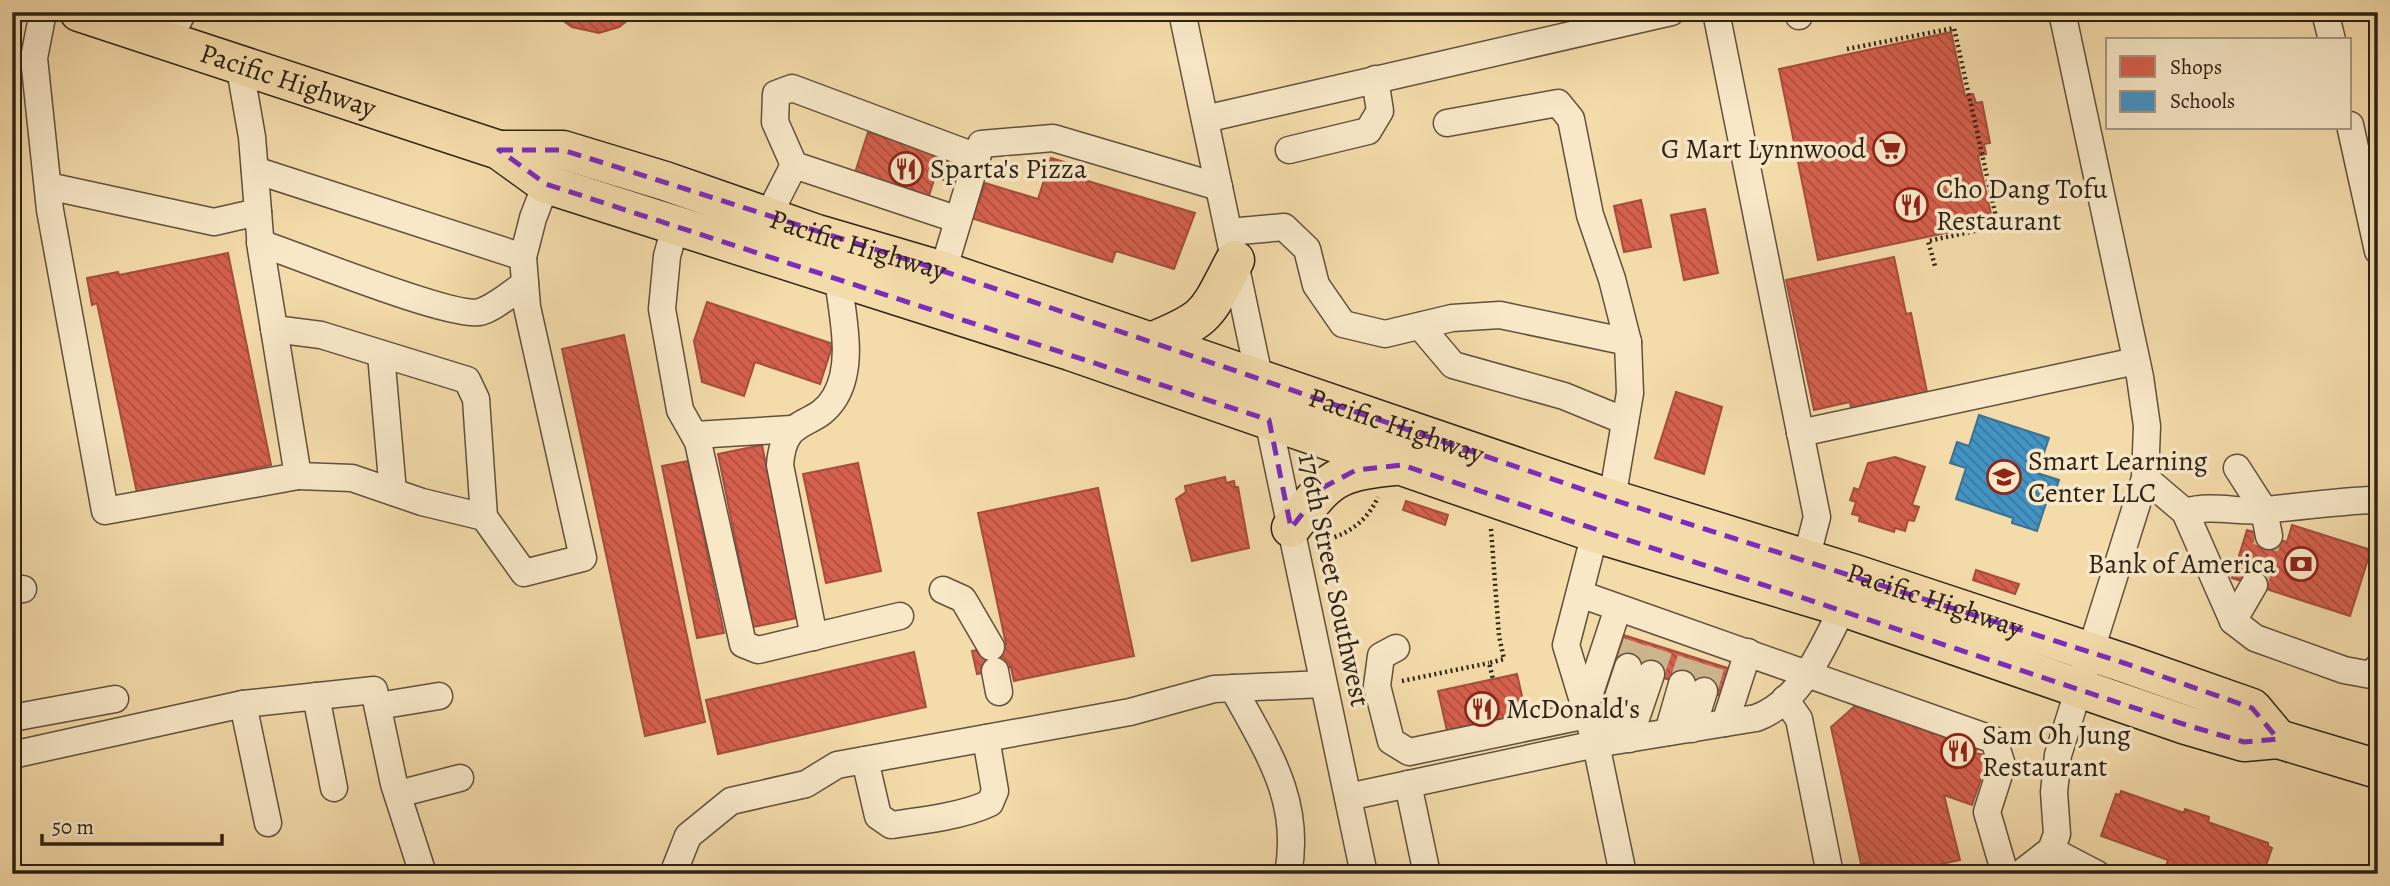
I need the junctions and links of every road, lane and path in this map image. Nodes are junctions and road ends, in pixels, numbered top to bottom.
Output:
1 (43, 12) edge
2 (79, 12) edge
3 (1182, 12) edge
4 (1671, 12) edge
5 (1716, 12) edge
6 (2062, 12) edge
7 (2325, 12) edge
8 (175, 27) edge
9 (2332, 38) edge
10 (1847, 49) dead end
11 (239, 63) junction
12 (1375, 79) junction
13 (24, 80) edge
14 (1205, 119) junction
15 (1447, 123) dead end
16 (2351, 130) edge
17 (499, 150) junction
18 (1289, 150) dead end
19 (977, 157) junction
20 (794, 165) junction
21 (255, 170) junction
22 (546, 184) junction
23 (48, 186) junction
24 (1219, 187) junction
25 (607, 205) junction
26 (258, 212) junction
27 (767, 218) junction
28 (956, 219) junction
29 (675, 227) junction
30 (260, 243) junction
31 (1232, 246) junction
32 (2378, 251) edge
33 (523, 257) junction
34 (1935, 267) dead end
35 (943, 271) junction
36 (838, 278) junction
37 (525, 284) junction
38 (1420, 326) junction
39 (274, 329) junction
40 (1151, 342) junction
41 (1628, 342) junction
42 (382, 354) junction
43 (2136, 361) junction
44 (1261, 379) junction
45 (1269, 420) junction
46 (1625, 421) junction
47 (792, 429) junction
48 (1800, 433) junction
49 (695, 435) junction
50 (2236, 468) dead end
51 (298, 476) junction
52 (1391, 478) junction
53 (2146, 478) junction
54 (393, 492) junction
55 (1612, 499) junction
56 (2378, 504) edge
57 (2264, 510) junction
58 (2185, 512) junction
59 (484, 517) junction
60 (1491, 528) dead end
61 (1595, 533) junction
62 (1308, 534) junction
63 (2269, 537) tunnel mouth
64 (1806, 559) junction
65 (2254, 585) tunnel mouth
66 (943, 590) dead end
67 (1580, 594) junction
68 (1843, 607) junction
69 (1618, 608) junction
70 (900, 616) dead end
71 (2233, 621) junction
72 (814, 637) junction
73 (1396, 648) dead end
74 (1748, 652) junction
75 (1489, 663) junction
76 (2378, 667) edge
77 (2085, 669) junction
78 (995, 670) dead end
79 (1640, 671) tunnel mouth
80 (1807, 672) junction
81 (1493, 679) dead end
82 (1323, 684) junction
83 (1377, 686) junction
84 (1693, 687) tunnel mouth
85 (1233, 688) junction
86 (439, 695) dead end
87 (316, 696) junction
88 (116, 699) dead end
89 (1785, 699) junction
90 (243, 704) junction
91 (378, 706) junction
92 (1586, 712) junction
93 (12, 718) edge
94 (1725, 723) junction
95 (1680, 730) junction
96 (986, 738) junction
97 (1609, 742) junction
98 (12, 755) edge
99 (865, 760) junction
100 (2378, 769) edge
101 (460, 778) dead end
102 (1408, 784) junction
103 (334, 788) dead end
104 (398, 794) junction
105 (1348, 797) junction
106 (268, 822) dead end
107 (2051, 850) junction
108 (423, 874) edge
109 (673, 874) edge
110 (1289, 874) edge
111 (1364, 874) edge
112 (1427, 874) edge
113 (1623, 874) edge
114 (1830, 874) edge
115 (2006, 874) edge
116 (2020, 874) edge
117 (2097, 874) edge

1 - 13 street
2 - 8 highway, Pacific Highway
3 - 14 street, 176th Street Southwest
4 - 12 street
5 - 48 street
6 - 43 street
7 - 9 street
8 - 11 highway, Pacific Highway
10 - 34 path
11 - 17 highway, Pacific Highway
11 - 21 street
12 - 14 street
12 - 18 street
13 - 23 street
14 - 24 street, 176th Street Southwest
15 - 41 street
16 - 32 street
17 - 22 highway, Pacific Highway
17 - 27 highway, Pacific Highway
19 - 20 street
19 - 24 street
19 - 28 street
20 - 27 street
20 - 28 street
21 - 26 street
21 - 33 street
22 - 25 highway, Pacific Highway
22 - 33 street
23 - 26 street
23 - 51 street
24 - 31 street, 176th Street Southwest
25 - 27 highway
25 - 29 highway, Pacific Highway
26 - 30 street
27 - 35 highway, Pacific Highway
28 - 35 street
29 - 36 highway, Pacific Highway
29 - 49 street
30 - 37 street
30 - 39 street
31 - 38 street
31 - 40 highway
31 - 44 street, 176th Street Southwest
33 - 37 street
35 - 40 highway, Pacific Highway
36 - 45 highway, Pacific Highway
36 - 47 street
37 - 59 street
38 - 41 street
38 - 46 street
39 - 42 street
39 - 51 street
40 - 44 highway, Pacific Highway
41 - 46 street
42 - 54 street
42 - 59 street
43 - 48 street
43 - 53 street
44 - 45 street, 176th Street Southwest
44 - 55 highway, Pacific Highway
45 - 52 highway, Pacific Highway
45 - 62 street, 176th Street Southwest
46 - 55 street
47 - 49 street
47 - 72 street
48 - 64 street
49 - 72 street
50 - 57 street
51 - 54 street
52 - 61 highway, Pacific Highway
52 - 62 path
52 - 62 highway
53 - 58 street
53 - 77 street
54 - 59 street
55 - 64 highway, Pacific Highway
56 - 57 street
57 - 58 street
57 - 63 street
58 - 71 street
60 - 75 path
61 - 67 street
61 - 68 highway, Pacific Highway
62 - 82 street, 176th Street Southwest
64 - 77 highway, Pacific Highway
65 - 71 street
66 - 78 street
67 - 69 street
67 - 92 street
68 - 77 highway, Pacific Highway
68 - 80 street
69 - 74 street
69 - 92 street
70 - 72 street
71 - 76 street
73 - 83 street
74 - 80 street
74 - 94 street
75 - 81 path
75 - 83 path
77 - 100 highway, Pacific Highway
77 - 107 street
79 - 97 street
80 - 89 street
80 - 115 street
82 - 85 street
82 - 105 street, 176th Street Southwest
83 - 92 street
84 - 95 street
85 - 96 street
85 - 110 street
86 - 91 street
87 - 90 street
87 - 91 street
87 - 103 street
88 - 93 street
89 - 94 street
89 - 114 street
90 - 98 street
90 - 106 street
91 - 104 street
92 - 97 street
94 - 95 street
95 - 97 street
96 - 99 street
96 - 99 street
97 - 102 street
97 - 113 street
99 - 109 street
101 - 104 street
102 - 105 street
102 - 112 street
104 - 108 street
105 - 111 street, 176th Street Southwest
107 - 116 street
107 - 117 street

